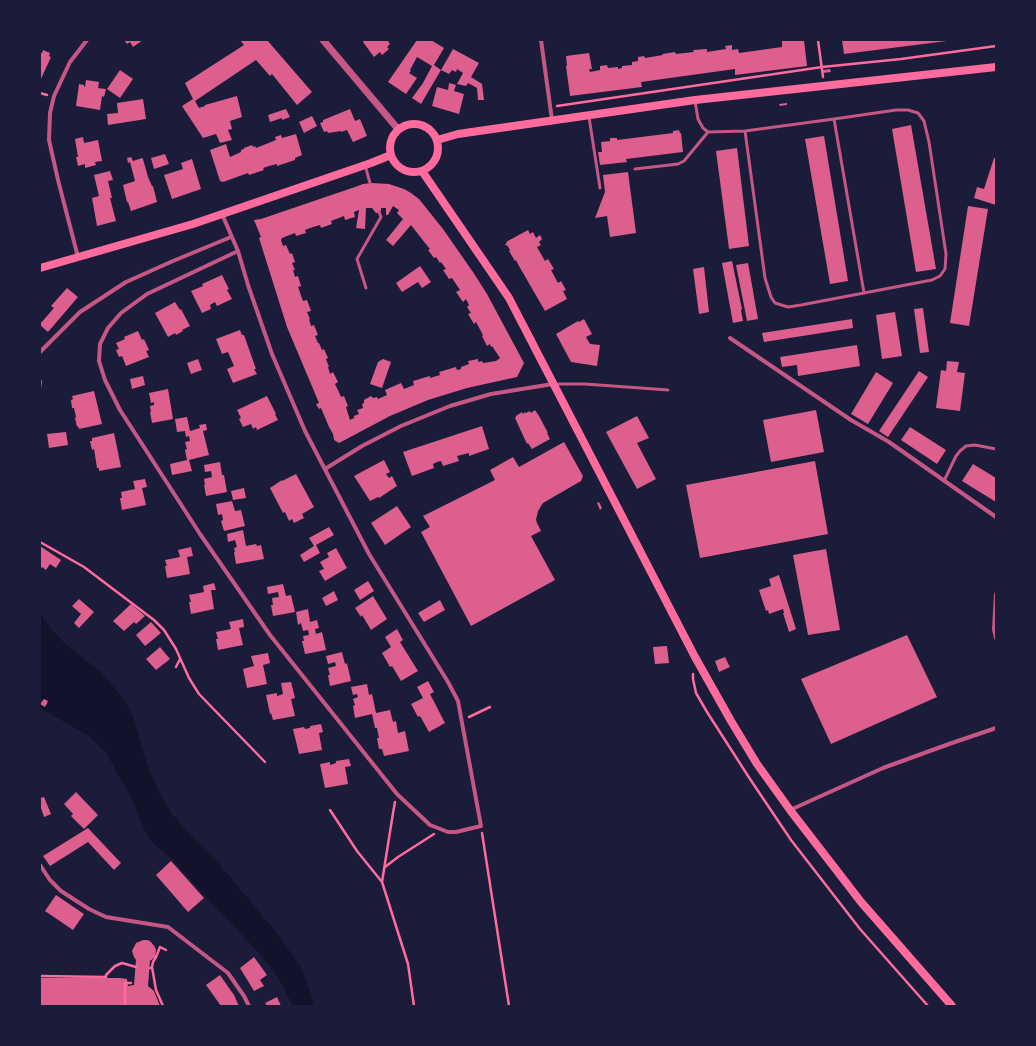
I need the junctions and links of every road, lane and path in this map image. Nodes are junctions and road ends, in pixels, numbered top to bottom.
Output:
1 (87, 40) edge
2 (323, 40) edge
3 (541, 40) edge
4 (818, 40) edge
5 (996, 46) edge
6 (822, 67) junction
7 (996, 67) edge
8 (695, 100) junction
9 (550, 107) junction
10 (589, 115) junction
11 (834, 119) junction
12 (552, 120) junction
13 (398, 129) junction
14 (745, 131) junction
15 (708, 132) junction
16 (437, 140) junction
17 (391, 155) junction
18 (364, 165) junction
19 (635, 169) dead end
20 (422, 171) junction
21 (370, 183) dead end
22 (600, 188) dead end
23 (379, 212) dead end
24 (222, 214) junction
25 (231, 237) junction
26 (238, 251) junction
27 (78, 258) junction
28 (40, 268) edge
29 (366, 288) dead end
30 (864, 293) junction
31 (730, 338) dead end
32 (40, 352) edge
33 (553, 384) junction
34 (668, 390) dead end
35 (996, 449) edge
36 (325, 469) junction
37 (944, 481) junction
38 (996, 517) edge
39 (40, 542) edge
40 (996, 594) edge
41 (996, 638) edge
42 (695, 657) junction
43 (180, 659) junction
44 (176, 667) dead end
45 (490, 707) dead end
46 (462, 721) junction
47 (996, 728) edge
48 (265, 762) dead end
49 (397, 794) junction
50 (330, 810) dead end
51 (790, 810) junction
52 (481, 826) junction
53 (443, 830) junction
54 (40, 865) edge
55 (384, 868) junction
56 (382, 882) junction
57 (166, 950) dead end
58 (136, 967) dead end
59 (40, 976) edge
60 (131, 983) dead end
61 (125, 1006) edge
62 (163, 1006) edge
63 (249, 1006) edge
64 (414, 1006) edge
65 (510, 1006) edge
66 (928, 1006) edge
67 (952, 1006) edge

1 - 27 street
2 - 13 street
3 - 9 street
4 - 6 path
5 - 6 path
6 - 9 path
7 - 8 main road
8 - 10 main road
8 - 15 lane
9 - 12 street
10 - 12 main road
10 - 22 lane
11 - 14 lane
11 - 30 lane
11 - 30 lane
12 - 16 main road
13 - 16 main road
13 - 17 main road
14 - 15 lane
14 - 30 lane
15 - 19 lane
16 - 20 main road
17 - 18 main road
17 - 20 main road
18 - 21 lane
18 - 24 main road
20 - 33 main road
23 - 29 lane
24 - 25 street
24 - 27 main road
25 - 26 street
25 - 32 street
26 - 36 street
26 - 49 street
27 - 28 main road
31 - 37 street
33 - 34 lane
33 - 36 street
33 - 42 main road
35 - 37 lane
36 - 46 street
37 - 38 street
39 - 43 path
40 - 41 street
42 - 51 main road
42 - 66 path
43 - 44 path
43 - 48 path
45 - 46 path
46 - 52 street
47 - 51 street
49 - 53 street
49 - 55 path
50 - 56 path
51 - 67 main road
52 - 53 street
52 - 65 path
53 - 55 path
54 - 63 street
55 - 56 path
56 - 64 path
57 - 62 path
58 - 59 path
60 - 61 path

